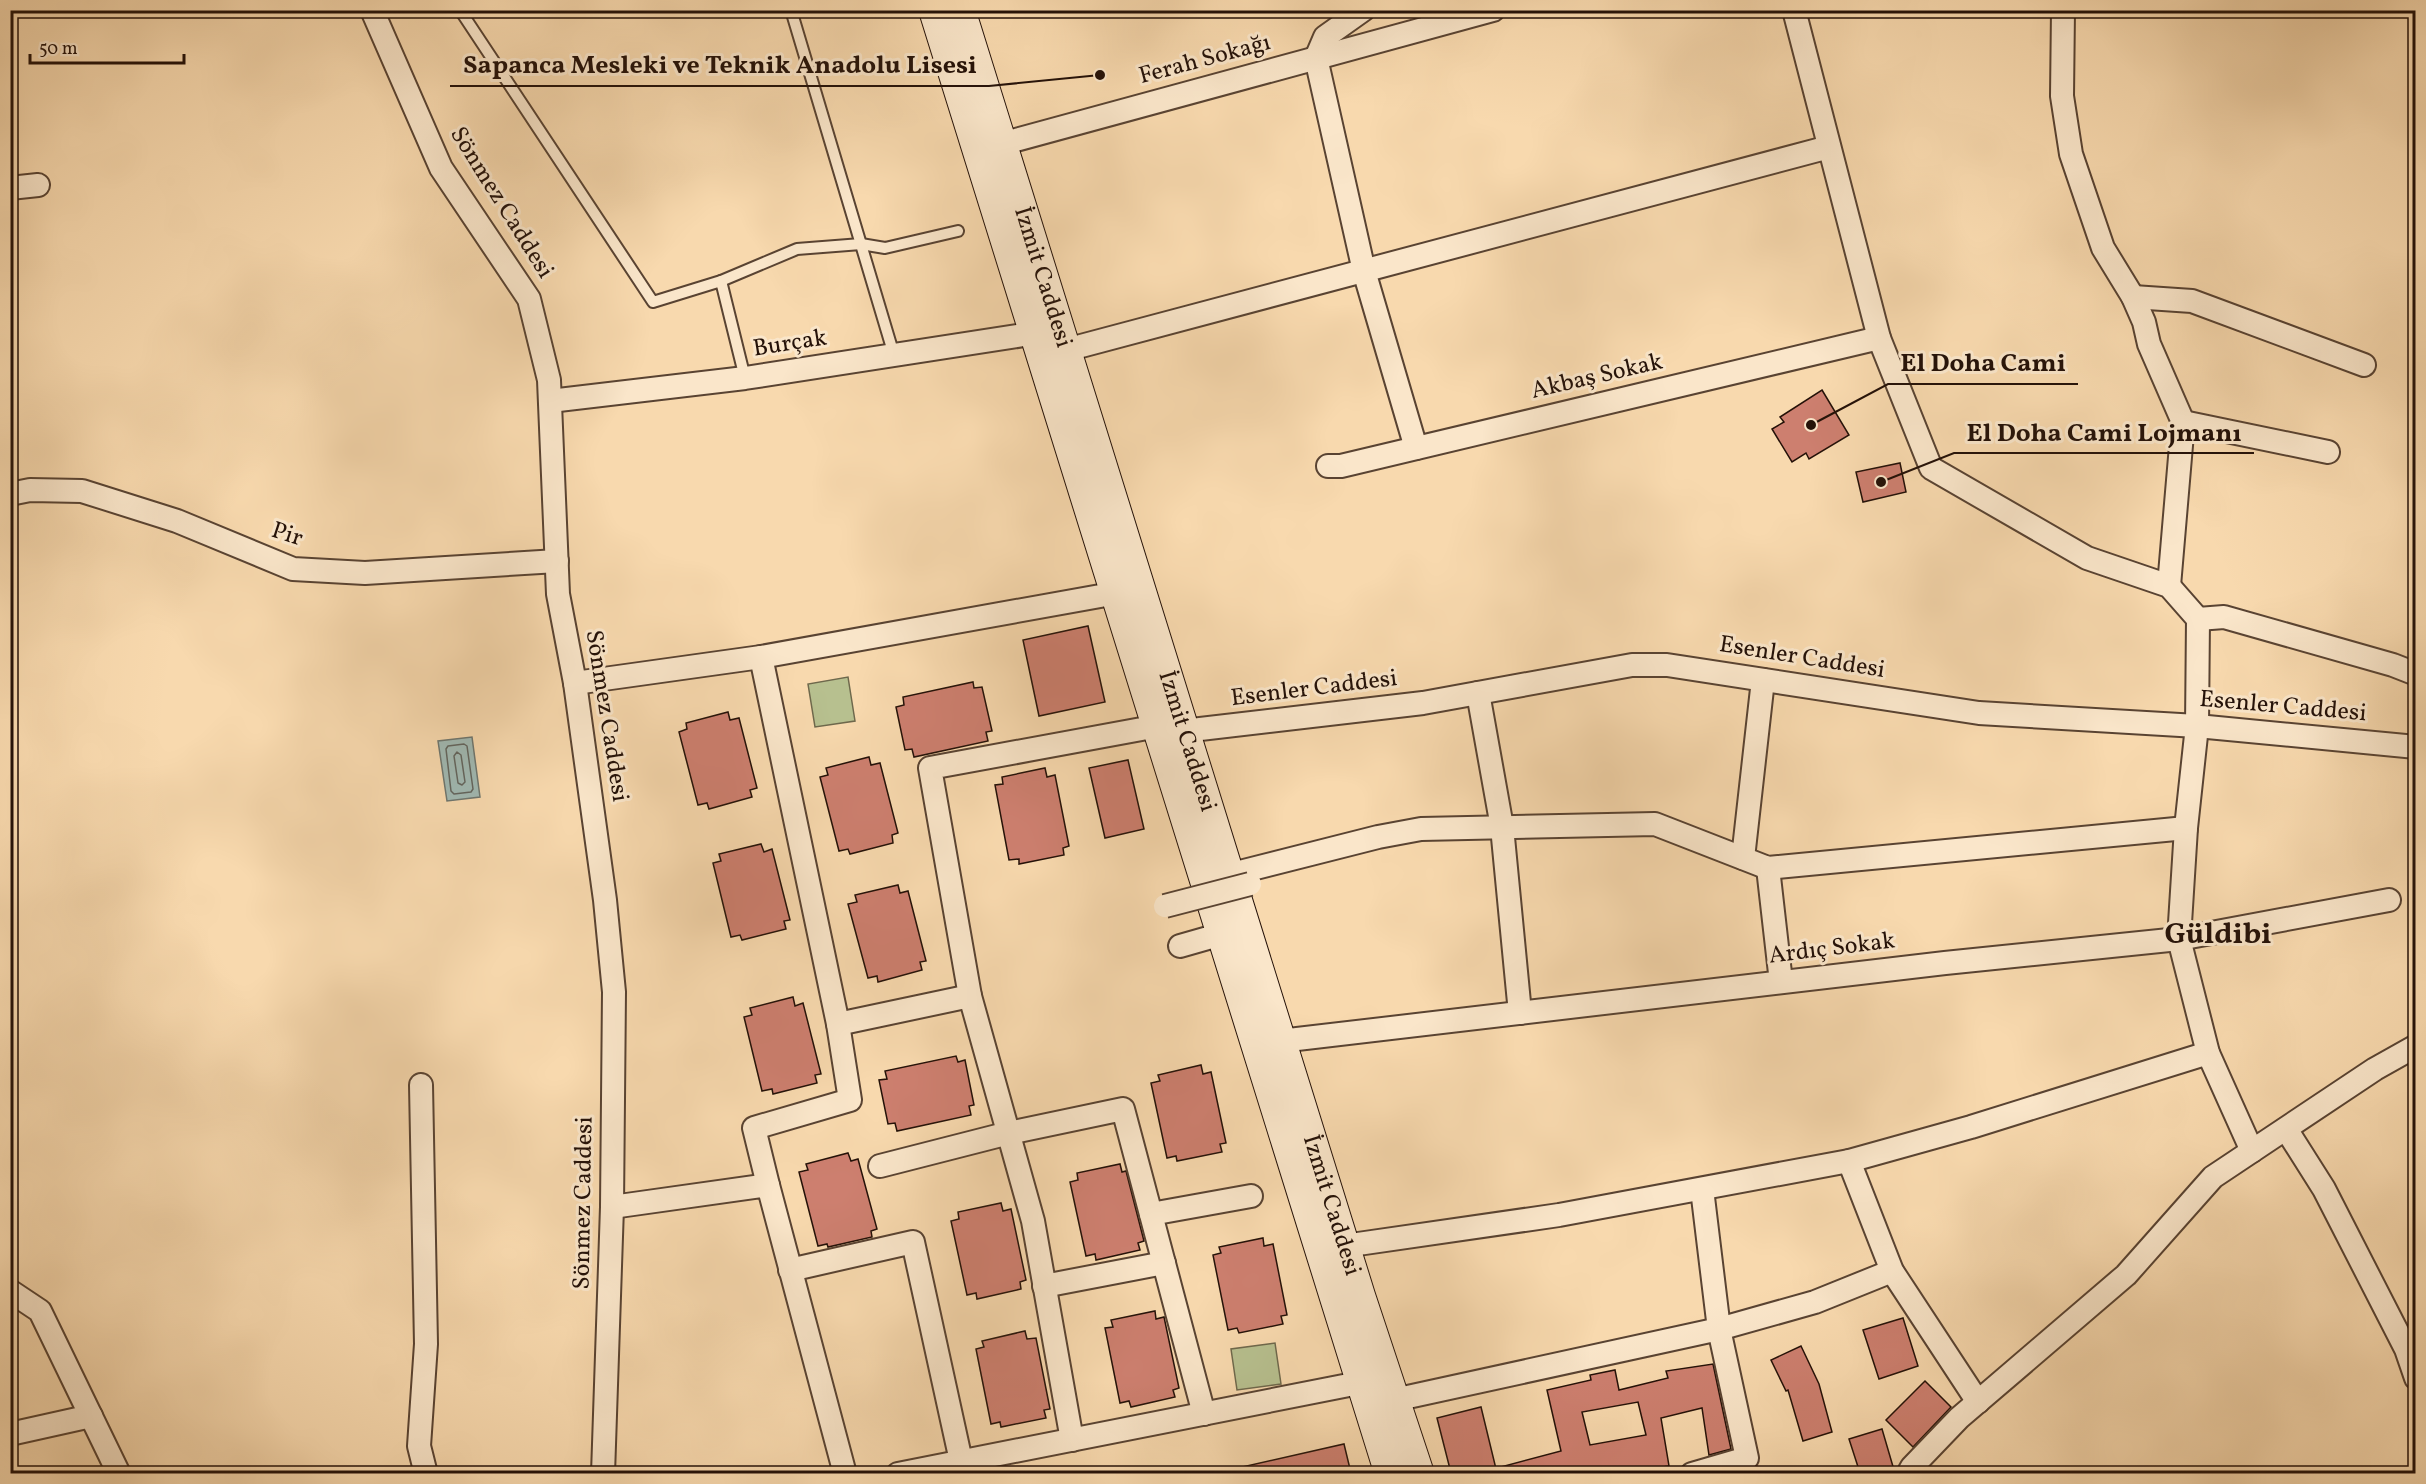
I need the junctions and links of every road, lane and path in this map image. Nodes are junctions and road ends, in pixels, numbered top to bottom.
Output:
1 (372, 10) edge
2 (460, 10) edge
3 (790, 10) edge
4 (935, 10) edge
5 (959, 10) edge
6 (1364, 10) edge
7 (1493, 10) edge
8 (1794, 10) edge
9 (2063, 10) edge
10 (1316, 58) junction
11 (1001, 144) junction
12 (1829, 147) junction
13 (38, 185) dead end
14 (10, 188) edge
15 (958, 231) dead end
16 (861, 244) junction
17 (1364, 271) junction
18 (722, 281) junction
19 (2133, 297) junction
20 (1037, 333) junction
21 (1879, 338) junction
22 (1066, 350) junction
23 (894, 355) junction
24 (2364, 365) dead end
25 (745, 378) junction
26 (550, 401) junction
27 (2183, 422) junction
28 (1416, 448) junction
29 (2328, 452) dead end
30 (1328, 466) dead end
31 (10, 494) edge
32 (557, 561) junction
33 (2169, 586) junction
34 (1117, 593) junction
35 (2198, 619) junction
36 (761, 657) junction
37 (2415, 674) edge
38 (1763, 680) junction
39 (575, 683) junction
40 (1478, 693) junction
41 (2197, 726) junction
42 (1170, 729) junction
43 (2415, 747) edge
44 (1502, 827) junction
45 (2186, 828) junction
46 (1743, 858) junction
47 (1768, 868) junction
48 (1239, 880) junction
49 (2389, 900) dead end
50 (1165, 906) dead end
51 (1222, 934) junction
52 (2179, 939) junction
53 (1180, 946) dead end
54 (1781, 982) junction
55 (970, 996) junction
56 (1520, 1013) junction
57 (838, 1024) junction
58 (1280, 1041) junction
59 (2415, 1046) edge
60 (2208, 1053) junction
61 (421, 1086) dead end
62 (2286, 1129) junction
63 (1009, 1133) junction
64 (2252, 1152) junction
65 (1850, 1161) junction
66 (880, 1166) dead end
67 (768, 1185) junction
68 (1702, 1189) junction
69 (1251, 1196) dead end
70 (612, 1207) junction
71 (1151, 1214) junction
72 (1344, 1246) junction
73 (1164, 1263) junction
74 (790, 1270) junction
75 (1892, 1271) junction
76 (1044, 1286) junction
77 (10, 1291) edge
78 (1719, 1329) junction
79 (2415, 1378) edge
80 (1364, 1382) junction
81 (1394, 1400) junction
82 (1978, 1402) junction
83 (1204, 1414) junction
84 (91, 1416) junction
85 (10, 1434) edge
86 (1071, 1440) junction
87 (960, 1461) junction
88 (935, 1470) edge
89 (119, 1473) edge
90 (426, 1473) edge
91 (603, 1473) edge
92 (845, 1473) edge
93 (898, 1473) edge
94 (1391, 1473) edge
95 (1418, 1473) edge
96 (1692, 1473) edge
97 (1908, 1473) edge

1 - 26 street, Sönmez Caddesi
2 - 18 lane
3 - 16 lane
4 - 20 main road, İzmit Caddesi
5 - 11 main road, İzmit Caddesi
6 - 10 street
7 - 10 street, Ferah Sokağı
8 - 12 street
9 - 19 street
10 - 11 street, Ferah Sokağı
10 - 17 street
11 - 22 main road, İzmit Caddesi
12 - 17 street
12 - 21 street
13 - 14 street
15 - 16 lane
16 - 18 lane
16 - 23 lane
17 - 22 street
17 - 28 street
18 - 25 lane
19 - 24 street
19 - 27 street
20 - 23 street, Burçak
20 - 34 main road, İzmit Caddesi
21 - 28 street, Akbaş Sokak
21 - 33 street
22 - 42 main road, İzmit Caddesi
23 - 25 street, Burçak
25 - 26 street, Burçak
26 - 32 street, Sönmez Caddesi
27 - 29 street
27 - 33 street
28 - 30 street, Akbaş Sokak
31 - 32 street, Pir
32 - 39 street, Sönmez Caddesi
33 - 35 street
34 - 36 street
34 - 42 main road, İzmit Caddesi
35 - 37 street
35 - 41 street
36 - 39 street
36 - 57 street
38 - 40 street, Esenler Caddesi
38 - 41 street, Esenler Caddesi
38 - 46 street
39 - 70 street, Sönmez Caddesi
40 - 42 street, Esenler Caddesi
40 - 44 street
41 - 43 street, Esenler Caddesi
41 - 45 street
42 - 48 main road, İzmit Caddesi
42 - 51 main road, İzmit Caddesi
42 - 55 street, Esenler Caddesi
44 - 46 street
44 - 48 street
44 - 56 street
45 - 47 street
45 - 52 street
46 - 47 street
47 - 54 street
48 - 50 street, bridge
48 - 58 main road, İzmit Caddesi
49 - 52 street, Ardıç Sokak
51 - 53 street
51 - 80 main road, İzmit Caddesi
52 - 54 street, Ardıç Sokak
52 - 60 street
54 - 56 street, Ardıç Sokak
55 - 57 street
55 - 63 street
56 - 58 street, Ardıç Sokak
57 - 67 street
58 - 72 main road, İzmit Caddesi
59 - 62 street
60 - 64 street
60 - 65 street
61 - 90 street
62 - 64 street
62 - 79 street
63 - 66 street
63 - 71 street
63 - 76 street
64 - 82 street
65 - 68 street
65 - 75 street
67 - 70 street
67 - 74 street
68 - 72 street
68 - 78 street
69 - 71 street
70 - 91 street, Sönmez Caddesi
71 - 73 street
72 - 81 main road, İzmit Caddesi
73 - 76 street
73 - 83 street
74 - 87 street
74 - 92 street
75 - 78 street
75 - 82 street
76 - 86 street
77 - 84 street
78 - 81 street
78 - 96 street
80 - 83 street
80 - 94 main road, İzmit Caddesi
81 - 95 main road, İzmit Caddesi
82 - 97 street
83 - 86 street
84 - 85 street
84 - 89 street
86 - 87 street
87 - 88 street
88 - 93 street

